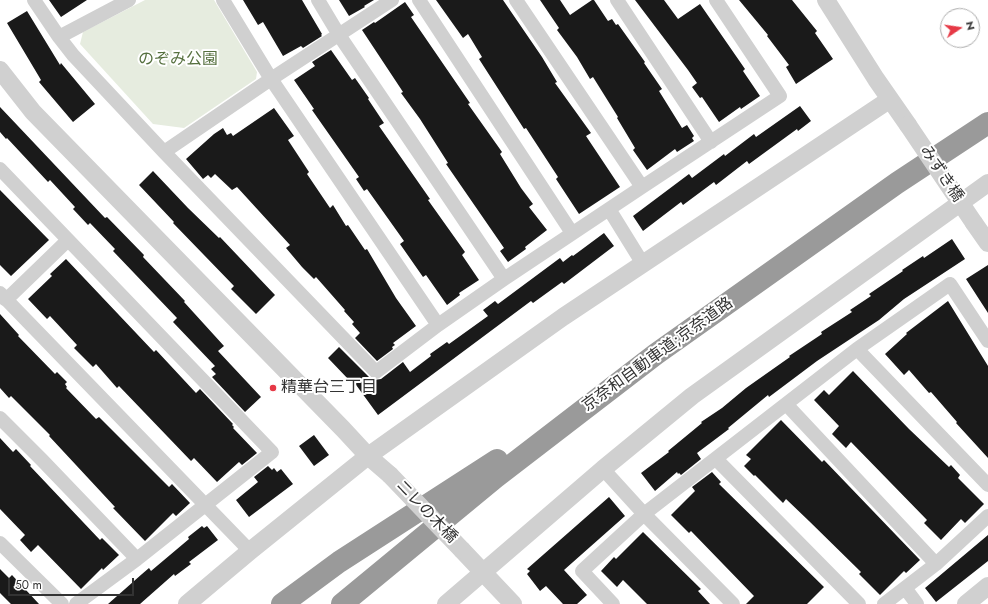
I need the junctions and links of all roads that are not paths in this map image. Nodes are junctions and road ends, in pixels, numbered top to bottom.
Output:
1 (34, 0) edge
2 (223, 0) edge
3 (318, 0) edge
4 (392, 0) edge
5 (419, 0) edge
6 (516, 0) edge
7 (617, 0) edge
8 (716, 0) edge
9 (826, 0) edge
10 (125, 1) edge
11 (339, 35) junction
12 (58, 37) junction
13 (0, 70) edge
14 (271, 79) junction
15 (890, 100) junction
16 (988, 123) edge
17 (988, 136) edge
18 (711, 142) junction
19 (164, 152) junction
20 (0, 169) edge
21 (988, 183) edge
22 (642, 187) junction
23 (609, 209) junction
24 (572, 233) junction
25 (68, 240) junction
26 (988, 243) edge
27 (643, 264) junction
28 (504, 279) junction
29 (3, 297) edge
30 (438, 325) junction
31 (988, 341) edge
32 (857, 349) junction
33 (656, 354) junction
34 (786, 404) junction
35 (0, 418) edge
36 (368, 456) junction
37 (716, 459) junction
38 (603, 469) junction
39 (988, 484) edge
40 (206, 505) junction
41 (644, 514) junction
42 (988, 516) edge
43 (0, 543) edge
44 (250, 551) junction
45 (137, 559) junction
46 (936, 564) junction
47 (484, 573) junction
48 (988, 586) edge
49 (905, 588) junction
50 (363, 603) edge
51 (62, 604) edge
52 (76, 604) edge
53 (187, 604) edge
54 (282, 604) edge
55 (342, 604) edge
56 (446, 604) edge
57 (512, 604) edge
58 (613, 604) edge
59 (733, 604) edge
60 (859, 604) edge
61 (884, 604) edge
62 (918, 604) edge
63 (966, 604) edge

1 - 12 street
2 - 14 street
3 - 11 street
4 - 11 street
5 - 24 street
6 - 22 street
7 - 18 street
8 - 18 street
9 - 15 street, みずき橋
10 - 12 street
11 - 14 street
11 - 28 street
12 - 19 street
13 - 36 street, ニレの木橋
14 - 19 street
14 - 30 street
15 - 26 street, みずき橋, bridge
15 - 27 street
16 - 33 highway, 京奈和自動車道;京奈道路
17 - 50 highway, 京奈和自動車道;京奈道路
18 - 22 street
19 - 30 street
20 - 25 street
21 - 38 street
22 - 23 street
23 - 24 street
23 - 27 street
24 - 28 street
25 - 29 street
25 - 40 street
27 - 36 street
28 - 30 street
29 - 40 street
31 - 32 street
32 - 34 street
32 - 39 street
33 - 54 highway
33 - 55 highway, 京奈和自動車道;京奈道路
34 - 37 street
34 - 46 street
35 - 45 street
36 - 44 street
36 - 47 street, ニレの木橋, bridge
37 - 41 street
37 - 60 street
38 - 41 street
38 - 47 street
40 - 44 street
40 - 45 street
41 - 58 street
41 - 59 street
42 - 46 street
43 - 51 street
44 - 53 street
45 - 52 street
46 - 49 street
47 - 56 street
47 - 57 street, ニレの木橋
48 - 63 street
49 - 61 street
49 - 62 street

